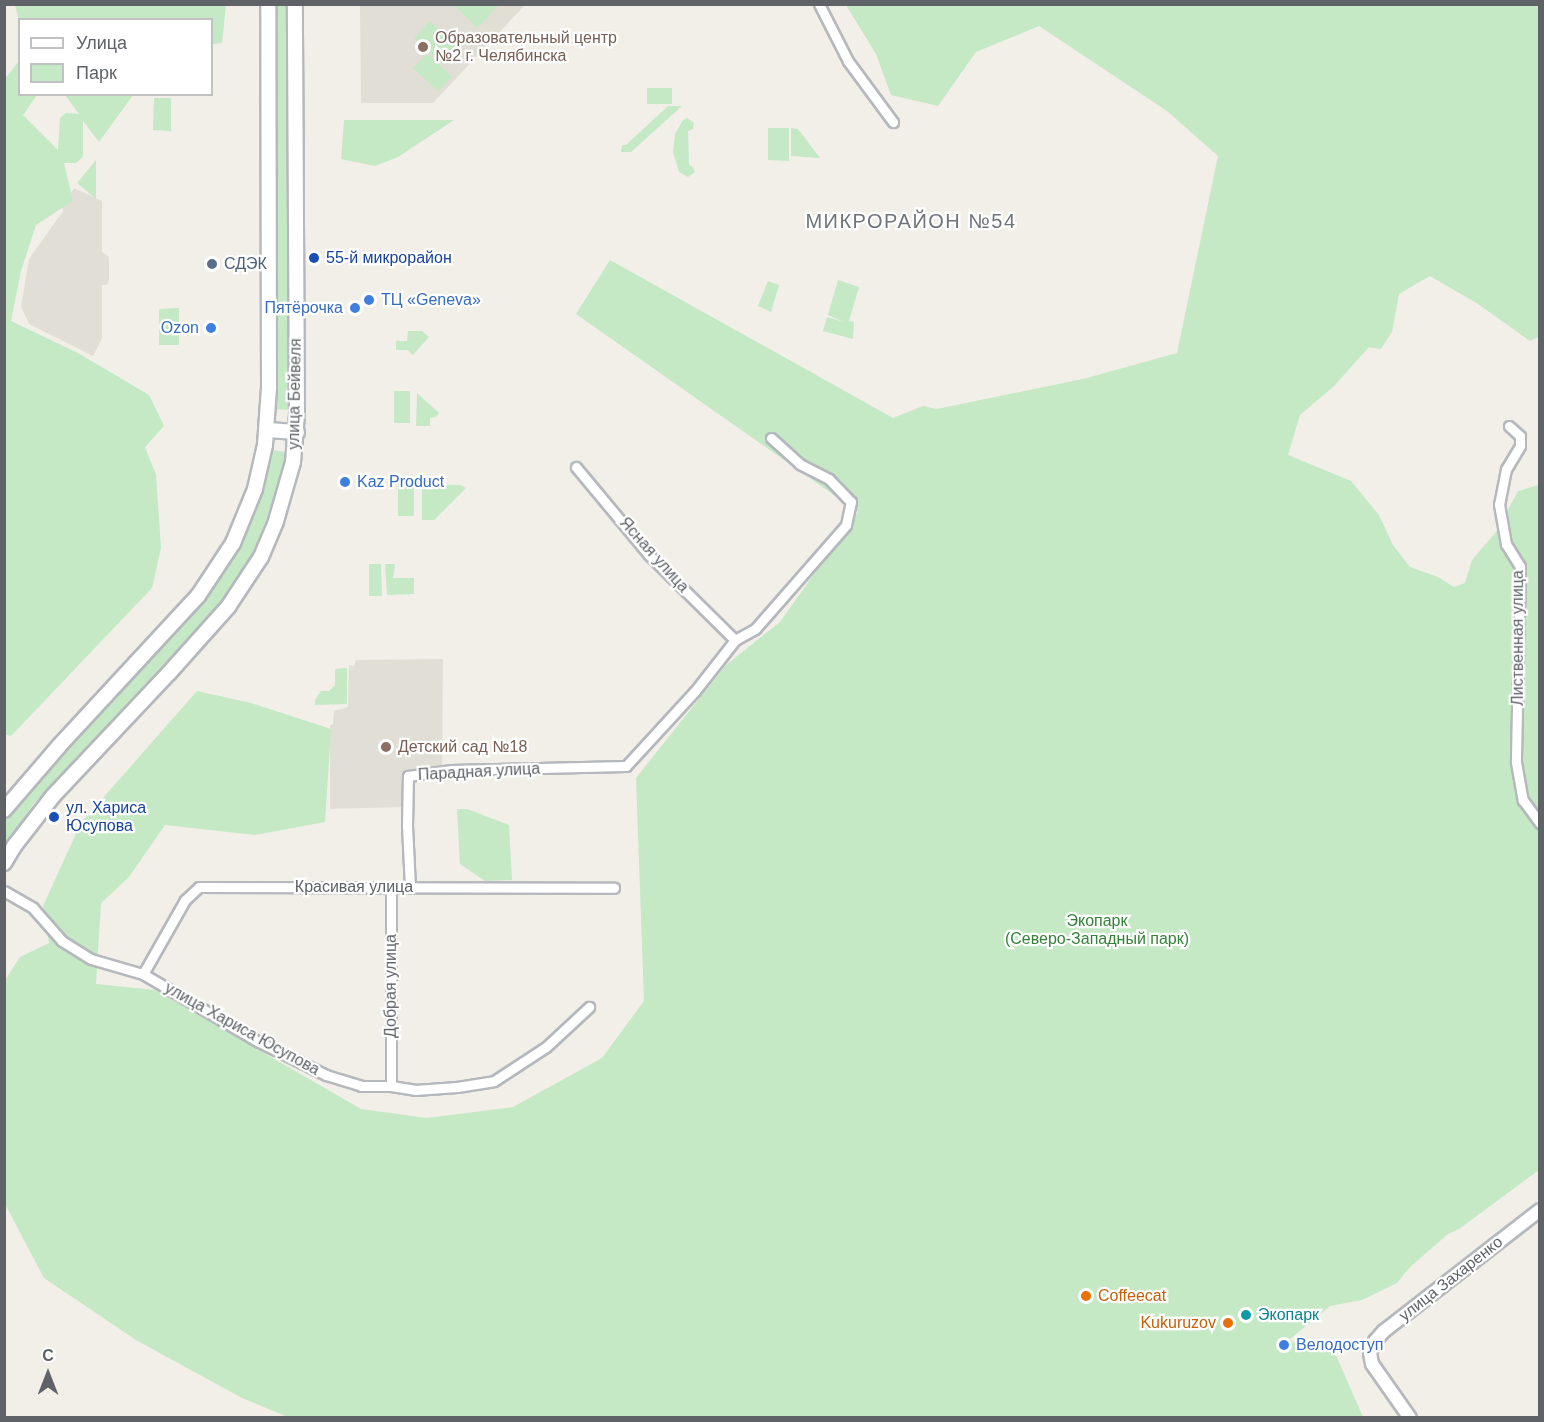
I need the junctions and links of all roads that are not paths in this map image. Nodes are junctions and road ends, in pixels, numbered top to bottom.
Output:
1 (268, 4) edge
2 (295, 4) edge
3 (819, 4) edge
4 (893, 122) dead end
5 (1509, 426) dead end
6 (267, 430) junction
7 (297, 432) junction
8 (771, 438) dead end
9 (576, 467) dead end
10 (735, 640) junction
11 (4, 810) edge
12 (1539, 823) edge
13 (4, 864) edge
14 (391, 887) junction
15 (410, 887) junction
16 (614, 888) dead end
17 (4, 891) edge
18 (143, 974) junction
19 (589, 1007) dead end
20 (391, 1086) junction
21 (1539, 1210) edge
22 (1410, 1418) edge

1 - 6 main road, улица Бейвеля
2 - 7 main road, улица Бейвеля
3 - 4 street
5 - 12 street, Лиственная улица
6 - 7 main road
6 - 11 main road, улица Бейвеля
7 - 13 main road, улица Бейвеля
8 - 10 street
9 - 10 street, Ясная улица
10 - 15 street, Парадная улица
14 - 15 street, Красивая улица
14 - 18 street, Красивая улица
14 - 20 street, Добрая улица
15 - 16 street, Красивая улица
17 - 18 street, улица Хариса Юсупова
18 - 20 street, улица Хариса Юсупова
19 - 20 street, улица Хариса Юсупова
21 - 22 street, улица Захаренко

